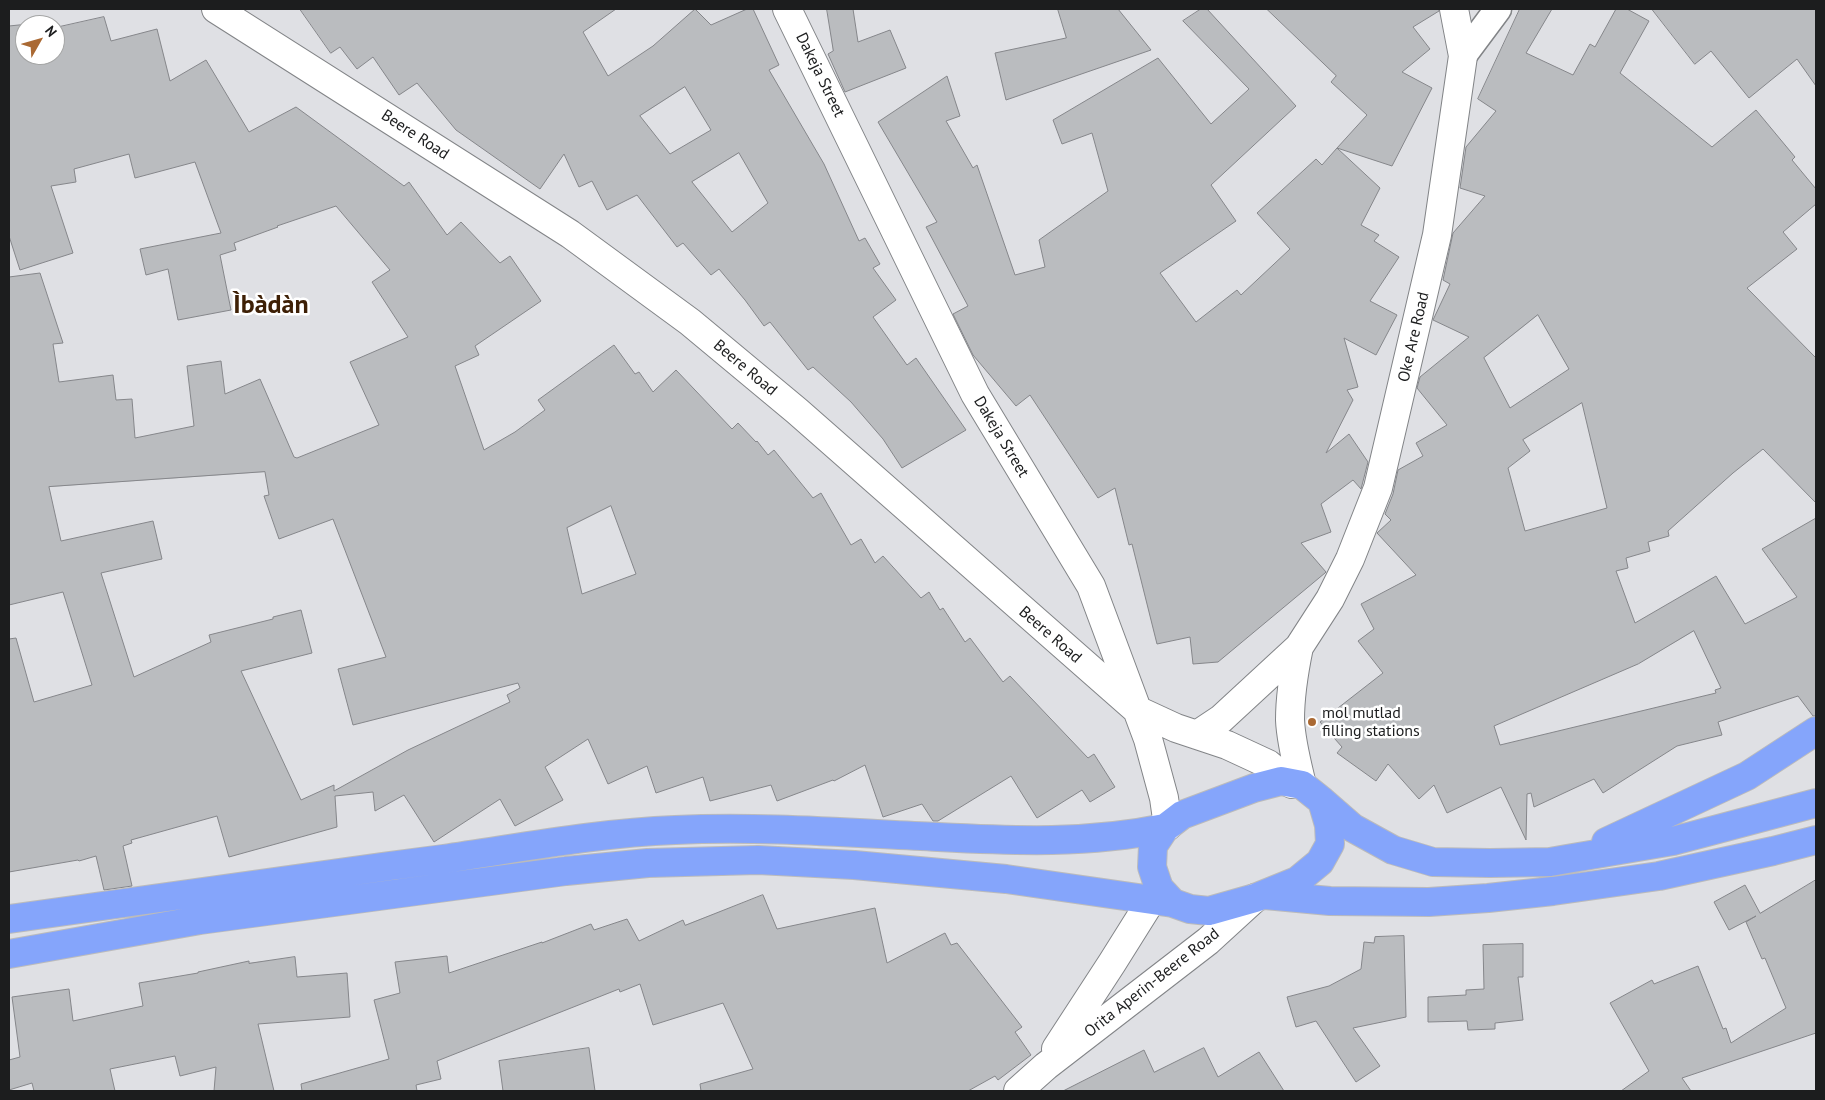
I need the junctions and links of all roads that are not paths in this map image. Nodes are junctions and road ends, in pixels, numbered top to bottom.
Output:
1 (216, 9) edge
2 (787, 9) edge
3 (1454, 9) edge
4 (1498, 9) edge
5 (1463, 56) junction
6 (1299, 647) junction
7 (1137, 710) junction
8 (1816, 731) edge
9 (1197, 736) junction
10 (1305, 790) junction
11 (1816, 803) edge
12 (1166, 827) junction
13 (1816, 840) edge
14 (474, 854) junction
15 (1558, 860) junction
16 (480, 882) junction
17 (1553, 891) junction
18 (1260, 896) junction
19 (1161, 897) junction
20 (9, 919) edge
21 (9, 954) edge
22 (1046, 1066) junction
23 (1018, 1091) edge

1 - 7 main road, Beere Road
2 - 7 main road, Dakeja Street
3 - 5 main road, Oke Are Road
4 - 5 street
5 - 6 main road, Oke Are Road
6 - 9 main road, Oke Are Road
6 - 10 main road, Oke Are Road
7 - 9 main road
7 - 12 main road, Beere Road
8 - 15 highway
9 - 10 main road
10 - 12 highway
10 - 15 highway
10 - 18 highway
11 - 15 highway
12 - 14 highway
12 - 19 highway
13 - 17 highway
14 - 16 highway
14 - 20 highway
15 - 17 highway
16 - 19 highway
16 - 21 highway
17 - 18 highway
18 - 19 highway
18 - 22 main road, Orita Aperin-Beere Road
19 - 22 main road, Orita Aperin-Beere Road
22 - 23 main road, Orita Aperin-Beere Road

